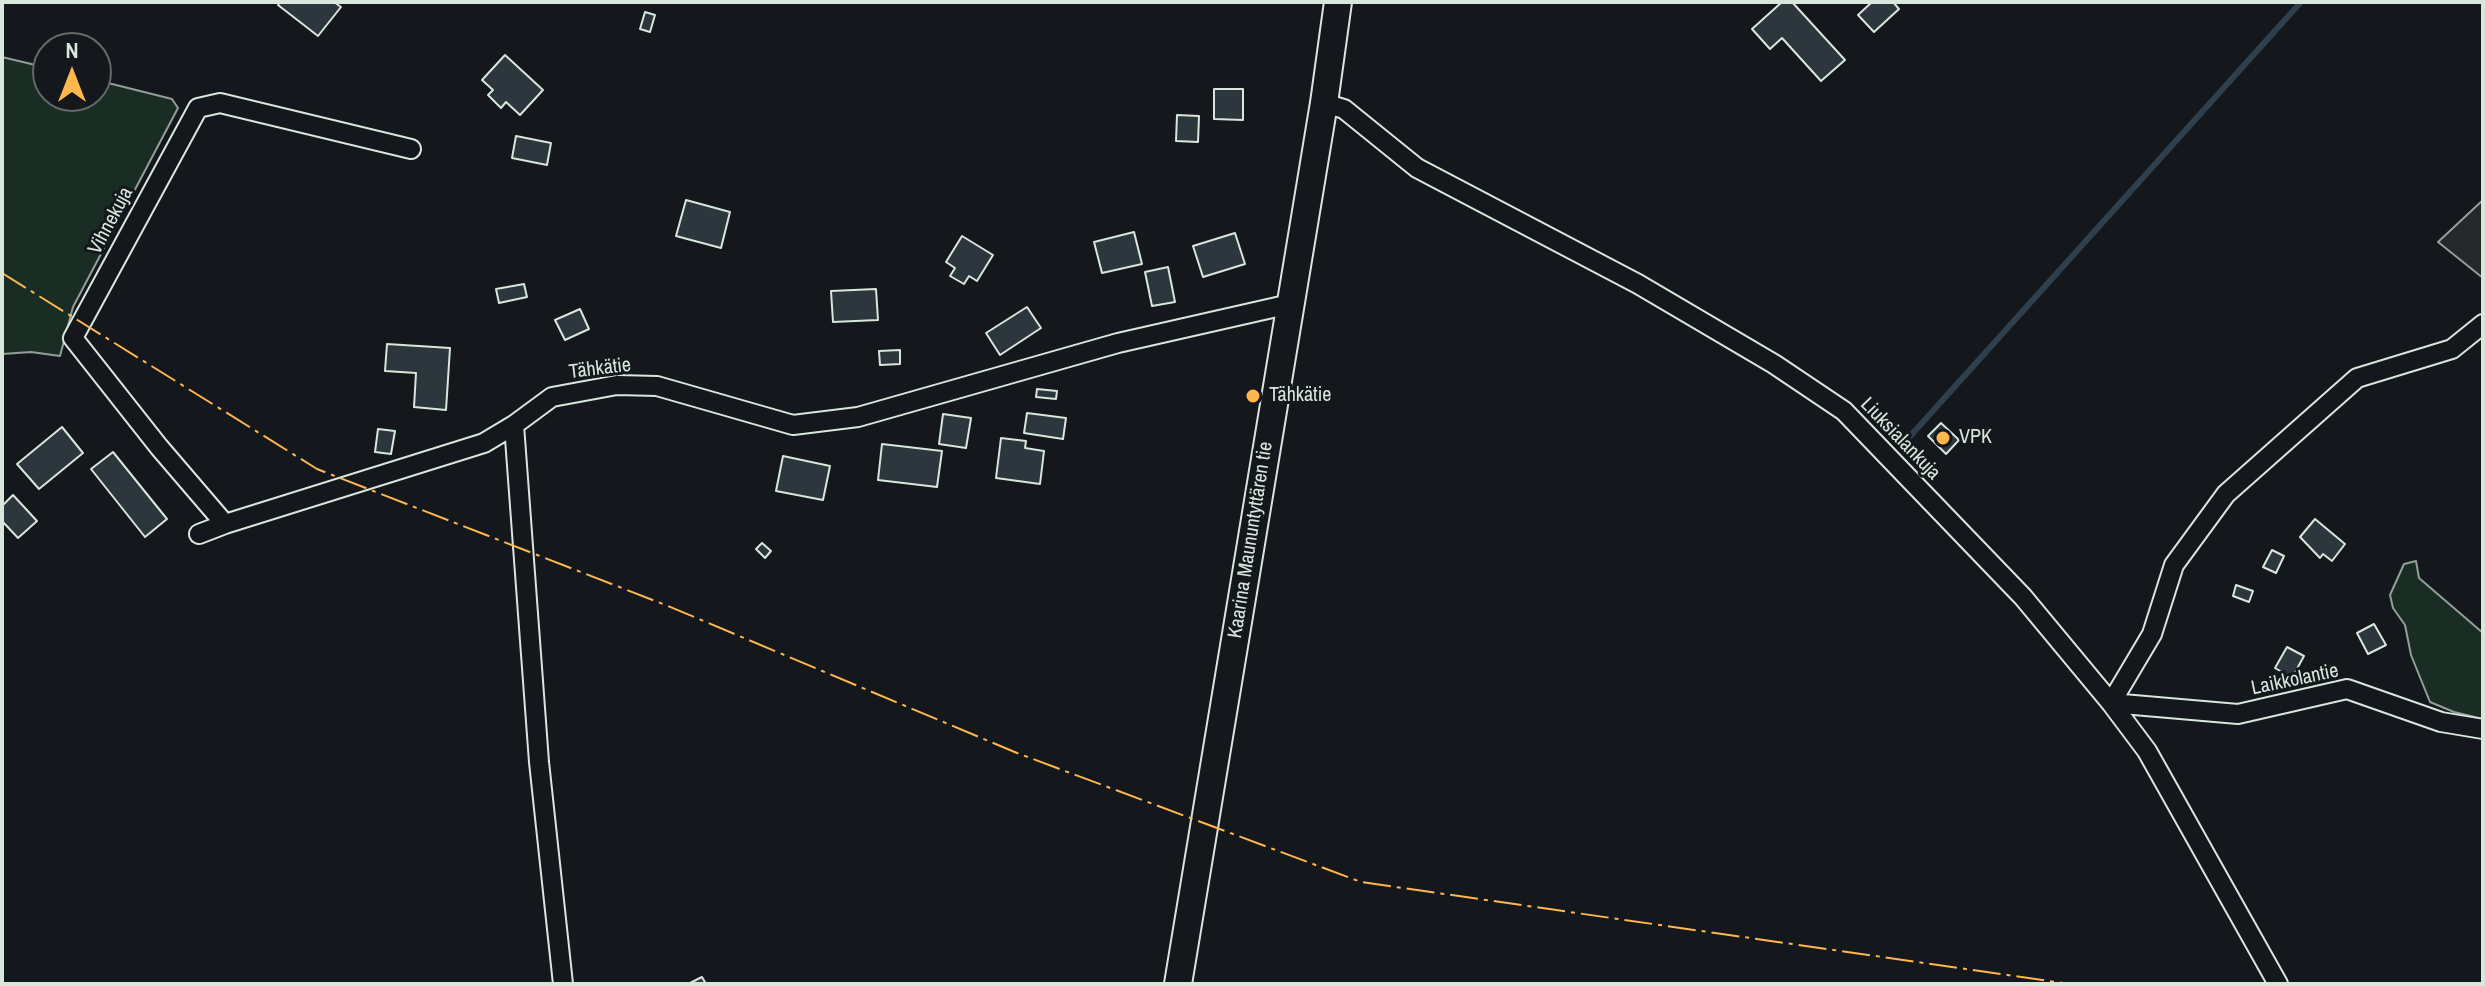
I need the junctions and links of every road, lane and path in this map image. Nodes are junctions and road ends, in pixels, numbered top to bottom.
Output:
1 (1338, 2) edge
2 (1324, 103) junction
3 (411, 149) dead end
4 (1290, 304) junction
5 (2483, 324) edge
6 (514, 425) junction
7 (225, 524) junction
8 (199, 534) dead end
9 (2111, 703) junction
10 (2483, 729) edge
11 (563, 984) edge
12 (1178, 984) edge
13 (2278, 984) edge

1 - 2 main road, Kaarina Maununtyttären tie
2 - 4 main road, Kaarina Maununtyttären tie
2 - 9 street, Liuksialankuja
3 - 7 street, Vihnekuja
4 - 6 street, Tähkätie
4 - 12 main road, Kaarina Maununtyttären tie
5 - 9 street
6 - 7 street
6 - 11 street
7 - 8 street
9 - 10 street, Laikkolantie
9 - 13 street, Liuksialankuja

